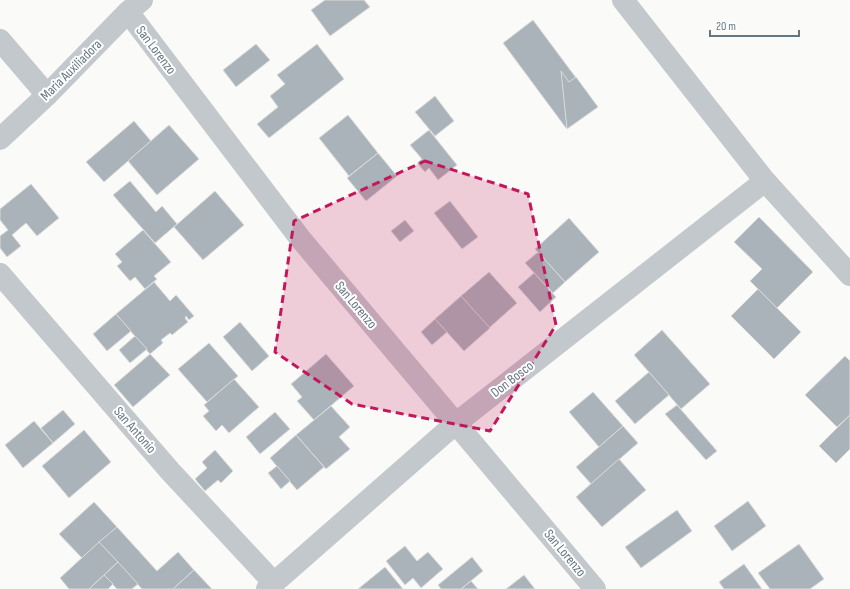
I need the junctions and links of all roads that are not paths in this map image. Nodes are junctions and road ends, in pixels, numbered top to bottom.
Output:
1 (623, 0) edge
2 (135, 6) edge
3 (0, 40) edge
4 (46, 95) junction
5 (0, 139) edge
6 (765, 181) junction
7 (0, 274) edge
8 (850, 275) edge
9 (455, 424) junction
10 (270, 586) edge
11 (595, 589) edge

1 - 6 street
2 - 4 street, Maria Auxiliadora
2 - 9 street, San Lorenzo
3 - 4 street
4 - 5 street, Maria Auxiliadora
6 - 8 street
6 - 9 street, Don Bosco
7 - 10 street, San Antonio
9 - 10 street, Don Bosco
9 - 11 street, San Lorenzo

